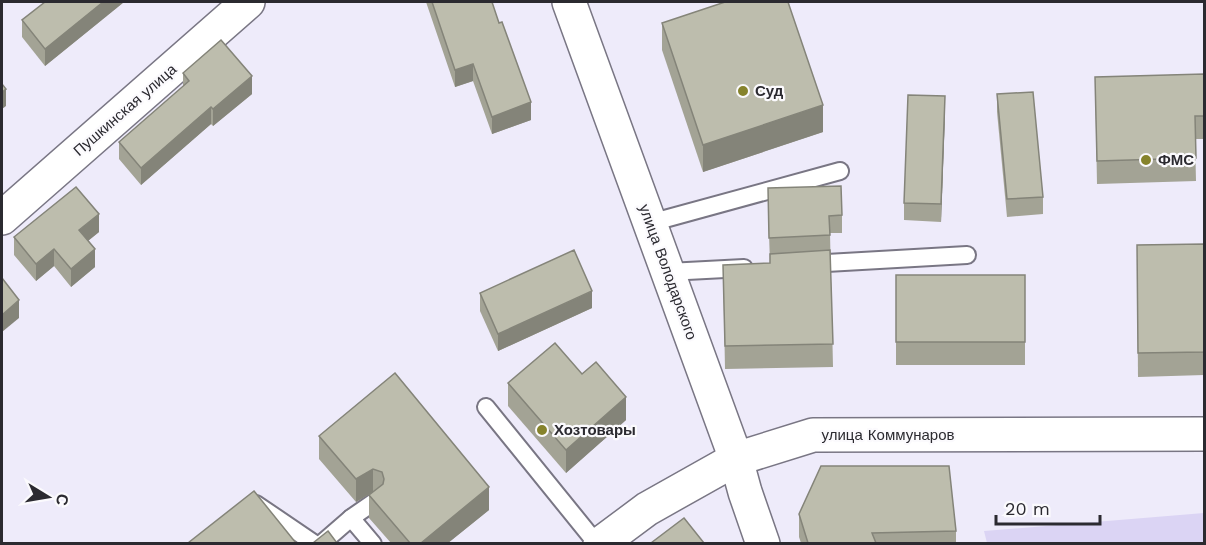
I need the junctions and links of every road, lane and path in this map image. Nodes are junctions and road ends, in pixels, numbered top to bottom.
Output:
1 (248, 2) edge
2 (569, 2) edge
3 (840, 171) dead end
4 (2, 218) edge
5 (650, 223) junction
6 (967, 255) dead end
7 (787, 265) edge
8 (764, 267) edge
9 (668, 272) junction
10 (486, 407) dead end
11 (1204, 434) edge
12 (736, 459) junction
13 (374, 502) edge
14 (255, 503) edge
15 (351, 518) junction
16 (315, 543) edge
17 (321, 543) edge
18 (373, 543) edge
19 (599, 543) edge
20 (764, 543) edge

1 - 4 main road, Пушкинская улица
2 - 5 main road, улица Володарского
3 - 5 lane
5 - 9 main road, улица Володарского
6 - 7 lane
8 - 9 lane
9 - 12 main road, улица Володарского
10 - 19 lane
11 - 12 main road, улица Коммунаров
12 - 19 main road, улица Коммунаров
12 - 20 main road, улица Володарского
13 - 15 lane
14 - 16 lane
15 - 17 lane
15 - 18 lane

